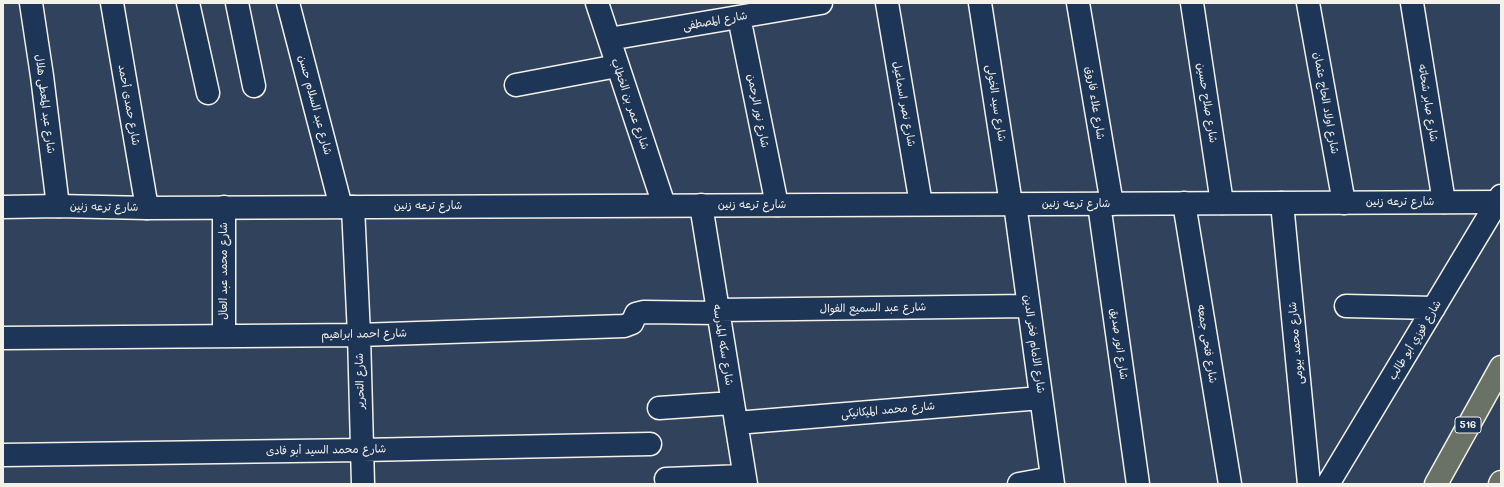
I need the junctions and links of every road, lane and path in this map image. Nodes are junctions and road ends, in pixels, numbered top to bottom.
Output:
1 (31, 3) edge
2 (112, 3) edge
3 (188, 3) edge
4 (237, 3) edge
5 (288, 3) edge
6 (597, 3) edge
7 (821, 3) edge
8 (887, 3) edge
9 (980, 3) edge
10 (1078, 3) edge
11 (1192, 3) edge
12 (1308, 3) edge
13 (1412, 3) edge
14 (739, 17) junction
15 (609, 39) junction
16 (617, 66) junction
17 (516, 85) dead end
18 (254, 86) dead end
19 (208, 93) dead end
20 (1500, 200) edge
21 (1444, 202) junction
22 (1184, 203) junction
23 (1222, 203) junction
24 (1282, 203) junction
25 (1344, 203) junction
26 (921, 204) junction
27 (1013, 204) junction
28 (1106, 204) junction
29 (664, 205) junction
30 (701, 205) junction
31 (777, 205) junction
32 (58, 206) junction
33 (3, 207) edge
34 (224, 207) junction
35 (347, 207) junction
36 (147, 208) junction
37 (1028, 306) junction
38 (1346, 306) dead end
39 (1434, 308) junction
40 (718, 312) junction
41 (224, 335) junction
42 (359, 335) junction
43 (3, 338) edge
44 (1501, 367) edge
45 (1041, 398) junction
46 (659, 408) dead end
47 (734, 413) junction
48 (650, 444) dead end
49 (362, 450) junction
50 (3, 455) edge
51 (666, 479) dead end
52 (745, 480) edge
53 (1052, 481) edge
54 (363, 484) edge
55 (1019, 484) edge
56 (1138, 484) edge
57 (1230, 484) edge
58 (1309, 484) edge
59 (1328, 484) edge
60 (1436, 484) edge

1 - 32 street, شارع عبد المعطى هلال
2 - 36 street, شارع حمدى أحمد
3 - 19 street
4 - 18 street
5 - 35 street, شارع عبد السلام حسن
6 - 15 street, شارع عمر بن الخطاب
7 - 14 street, شارع المصطفى
8 - 26 street, شارع نصر اسماعيل
9 - 27 street, شارع سيد الخولى
10 - 28 street, شارع علاء فاروق
11 - 23 street, شارع صلاح حسين
12 - 25 street, شارع اولاد الحاج عثمان
13 - 21 street, شارع صابر شحاته
14 - 15 street, شارع المصطفى
14 - 31 street, شارع نور الرحمن
15 - 16 street, شارع عمر بن الخطاب
16 - 17 street
16 - 29 street, شارع عمر بن الخطاب
20 - 21 street, شارع ترعه زنين
20 - 39 street, شارع فوزي أبو طالب
21 - 25 street, شارع ترعه زنين
22 - 23 street, شارع ترعه زنين
22 - 28 street, شارع ترعه زنين
22 - 57 street, شارع فتحى جمعه
23 - 24 street, شارع ترعه زنين
24 - 25 street, شارع ترعه زنين
24 - 58 street, شارع محمد بيومى
26 - 27 street, شارع ترعه زنين
26 - 31 street, شارع ترعه زنين
27 - 28 street, شارع ترعه زنين
27 - 37 street, شارع الامام فخر الدين
28 - 56 street, شارع انور صديق
29 - 30 street, شارع ترعه زنين
29 - 35 street, شارع ترعه زنين
30 - 31 street, شارع ترعه زنين
30 - 40 street, شارع سكه المدرسه
32 - 33 street, شارع ترعه زنين
32 - 36 street, شارع ترعه زنين
34 - 35 street, شارع ترعه زنين
34 - 36 street, شارع ترعه زنين
34 - 41 street, شارع محمد عبد العال
35 - 42 street, شارع التحرير
37 - 40 street, شارع عبد السميع الفوال
37 - 45 street, شارع الامام فخر الدين
38 - 39 street
39 - 59 street, شارع فوزي أبو طالب
40 - 42 street, شارع احمد ابراهيم
40 - 47 street, شارع سكه المدرسه
41 - 42 street, شارع احمد ابراهيم
41 - 43 street, شارع احمد ابراهيم
42 - 49 street, شارع التحرير
44 - 60 highway, 516
45 - 47 street, شارع محمد الميكانيكى
45 - 53 street, شارع الامام فخر الدين
46 - 47 street, شارع محمد الميكانيكى
47 - 52 street, شارع سكه المدرسه
48 - 49 street, شارع محمد السيد أبو فادى
49 - 50 street, شارع محمد السيد أبو فادى
49 - 54 street, شارع التحرير
51 - 52 street
53 - 55 street

